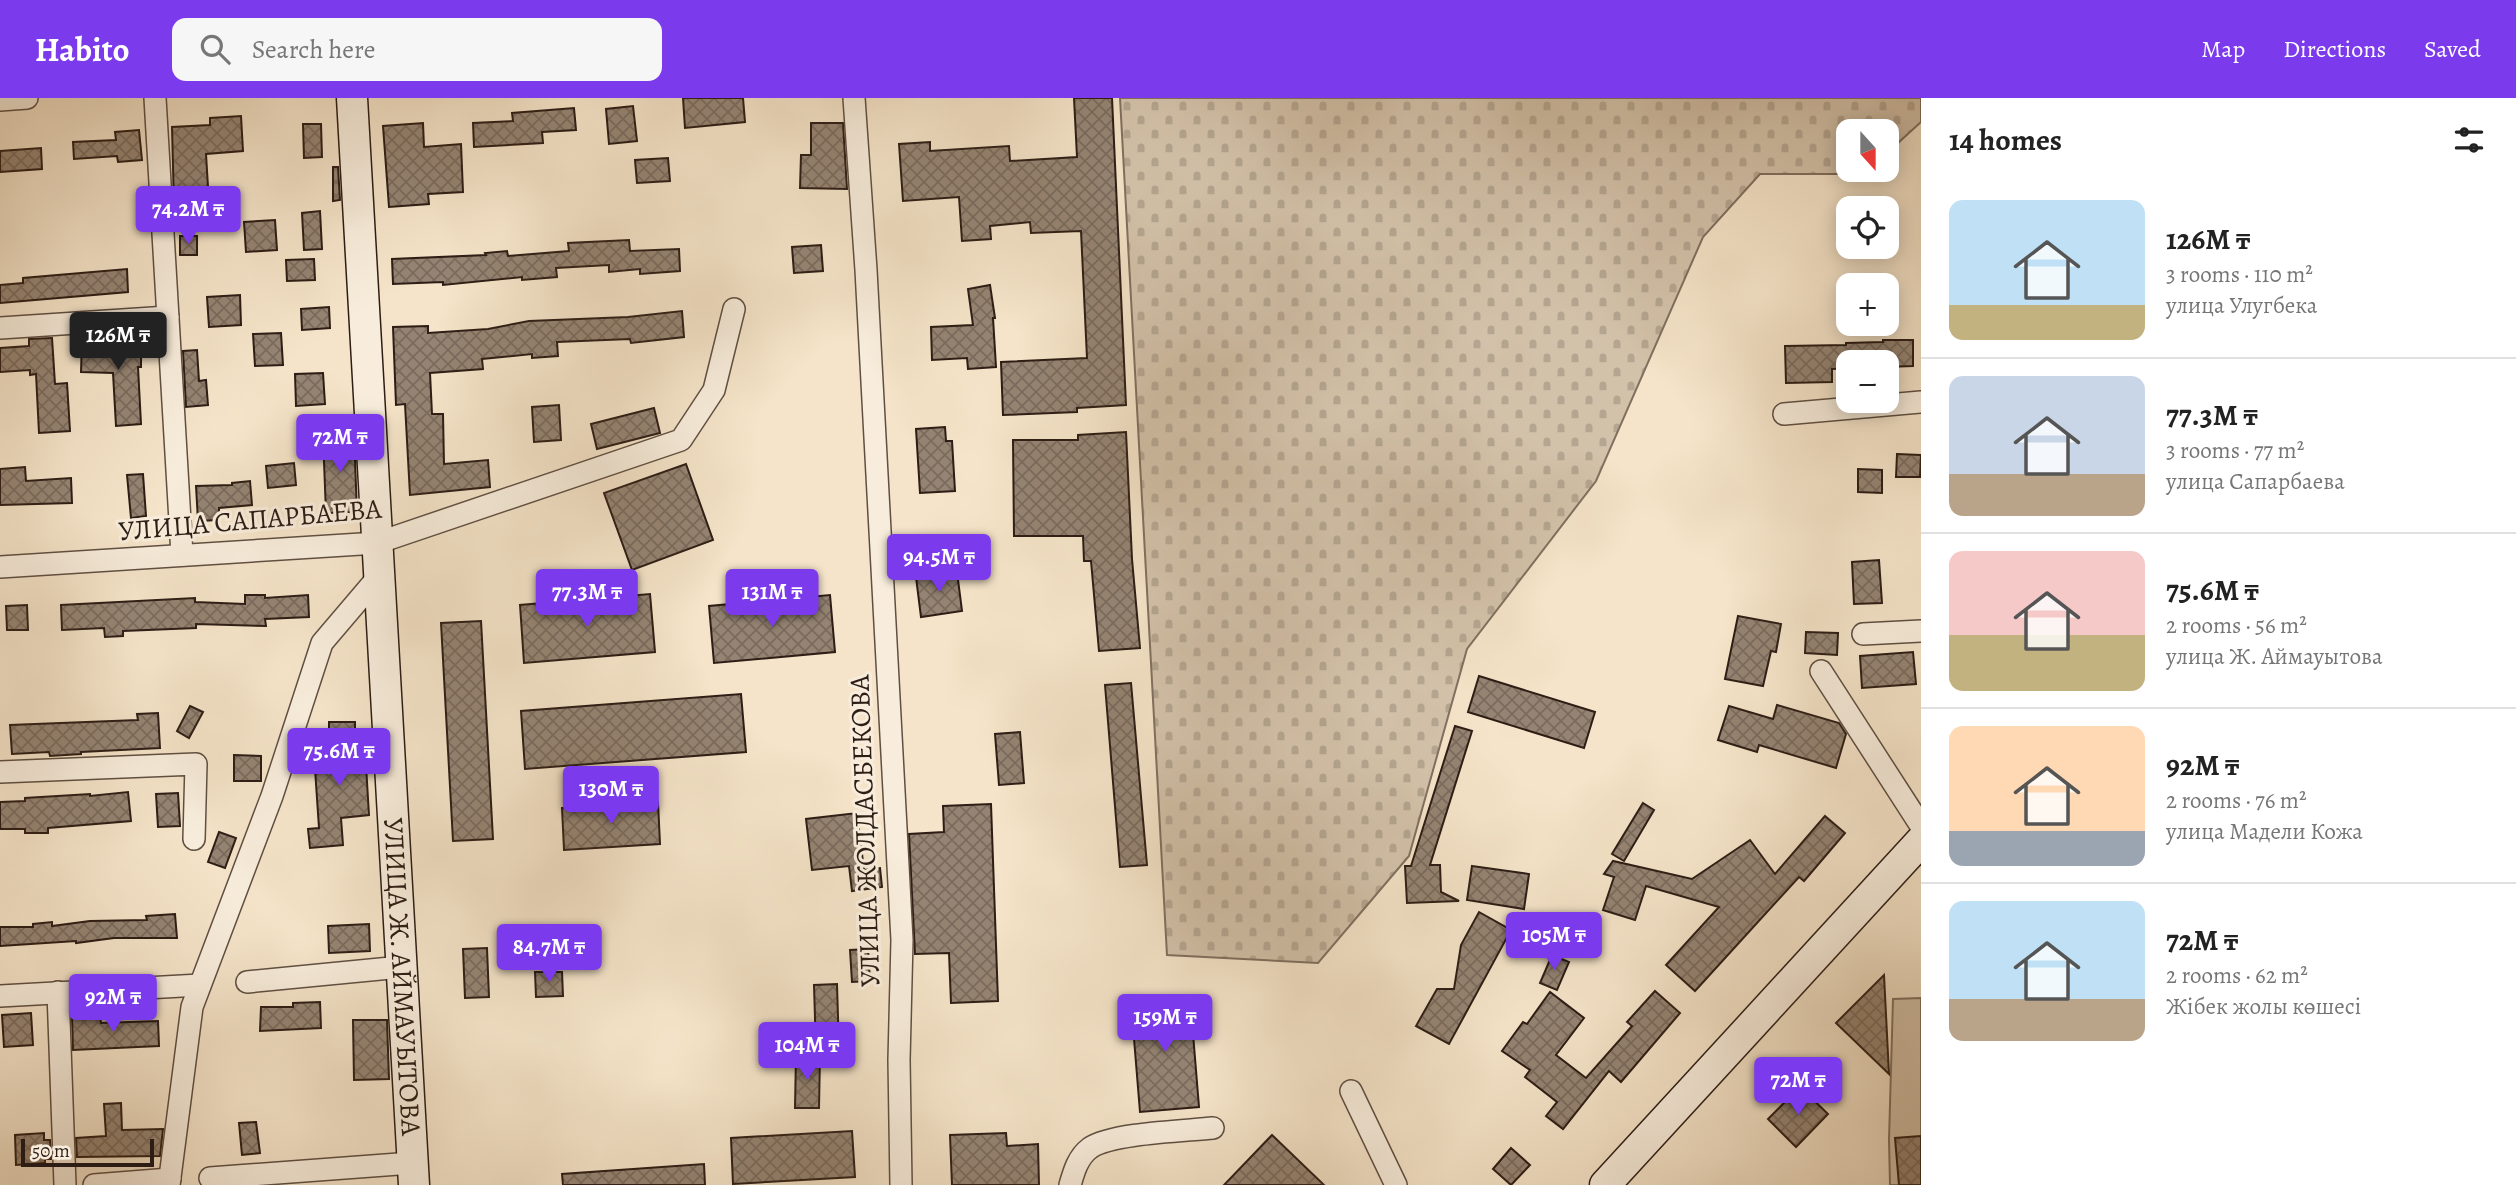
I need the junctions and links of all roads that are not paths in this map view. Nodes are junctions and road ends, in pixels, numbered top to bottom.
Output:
1 (27, 98) edge
2 (155, 98) edge
3 (352, 98) edge
4 (854, 98) edge
5 (0, 100) edge
6 (734, 309) dead end
7 (168, 317) junction
8 (0, 328) edge
9 (1921, 402) edge
10 (1784, 414) dead end
11 (377, 543) junction
12 (182, 555) junction
13 (0, 567) edge
14 (379, 576) junction
15 (1921, 631) edge
16 (1863, 634) dead end
17 (1821, 671) dead end
18 (0, 772) edge
19 (1921, 838) edge
20 (194, 839) dead end
21 (401, 967) junction
22 (247, 982) dead end
23 (200, 985) junction
24 (58, 992) junction
25 (0, 996) edge
26 (1351, 1091) dead end
27 (1213, 1128) dead end
28 (413, 1174) edge
29 (210, 1178) dead end
30 (170, 1182) edge
31 (65, 1185) edge
32 (94, 1185) edge
33 (901, 1185) edge
34 (1070, 1185) edge
35 (1396, 1185) edge
36 (1605, 1185) edge

1 - 5 street
2 - 7 street
3 - 11 street, УЛИЦА Ж. АЙМАУЫТОВА
4 - 33 street, УЛИЦА ЖОЛДАСБЕКОВА
6 - 11 street, УЛИЦА САПАРБАЕВА
7 - 8 street
7 - 12 street
9 - 10 street
11 - 12 street, УЛИЦА САПАРБАЕВА
11 - 14 street, УЛИЦА Ж. АЙМАУЫТОВА
12 - 13 street, УЛИЦА САПАРБАЕВА
14 - 21 street, УЛИЦА Ж. АЙМАУЫТОВА
14 - 23 street
15 - 16 street
17 - 19 street
18 - 20 street
19 - 36 street
21 - 22 street
21 - 28 street, УЛИЦА Ж. АЙМАУЫТОВА
23 - 24 street
23 - 30 street
24 - 25 street
24 - 31 street
26 - 35 street
27 - 34 street
28 - 29 street
30 - 32 street

